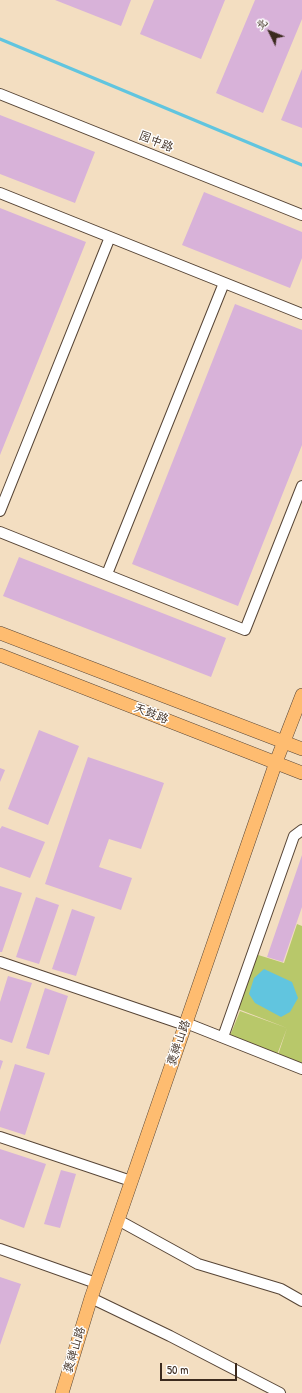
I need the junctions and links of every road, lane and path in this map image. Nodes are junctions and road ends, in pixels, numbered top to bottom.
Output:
1 (0, 94) edge
2 (0, 193) edge
3 (302, 215) edge
4 (110, 237) junction
5 (224, 283) junction
6 (302, 314) edge
7 (302, 486) edge
8 (0, 510) edge
9 (0, 532) edge
10 (107, 574) junction
11 (0, 633) edge
12 (0, 655) edge
13 (302, 695) edge
14 (283, 742) junction
15 (302, 750) edge
16 (276, 762) junction
17 (302, 773) edge
18 (302, 830) edge
19 (0, 962) edge
20 (186, 1024) junction
21 (223, 1037) junction
22 (302, 1068) edge
23 (0, 1137) edge
24 (131, 1181) junction
25 (118, 1220) junction
26 (0, 1249) edge
27 (96, 1282) junction
28 (91, 1298) junction
29 (302, 1301) edge
30 (62, 1393) edge
31 (280, 1393) edge

1 - 3 street, 园中路
2 - 4 street
4 - 5 street
4 - 8 street
5 - 6 street
5 - 10 street
7 - 10 street
9 - 10 street
11 - 14 main road, 天鼓路
12 - 16 main road, 天鼓路
13 - 14 main road, 褒禅山路
14 - 15 main road, 天鼓路
14 - 16 main road, 褒禅山路
16 - 17 main road, 天鼓路
16 - 20 main road, 褒禅山路
18 - 21 street
19 - 20 street
20 - 21 street
20 - 24 main road, 褒禅山路
21 - 22 street
23 - 24 street
24 - 25 main road, 褒禅山路
25 - 27 main road, 褒禅山路
25 - 29 street
26 - 27 street
27 - 28 main road, 褒禅山路
28 - 30 main road, 褒禅山路
28 - 31 street

